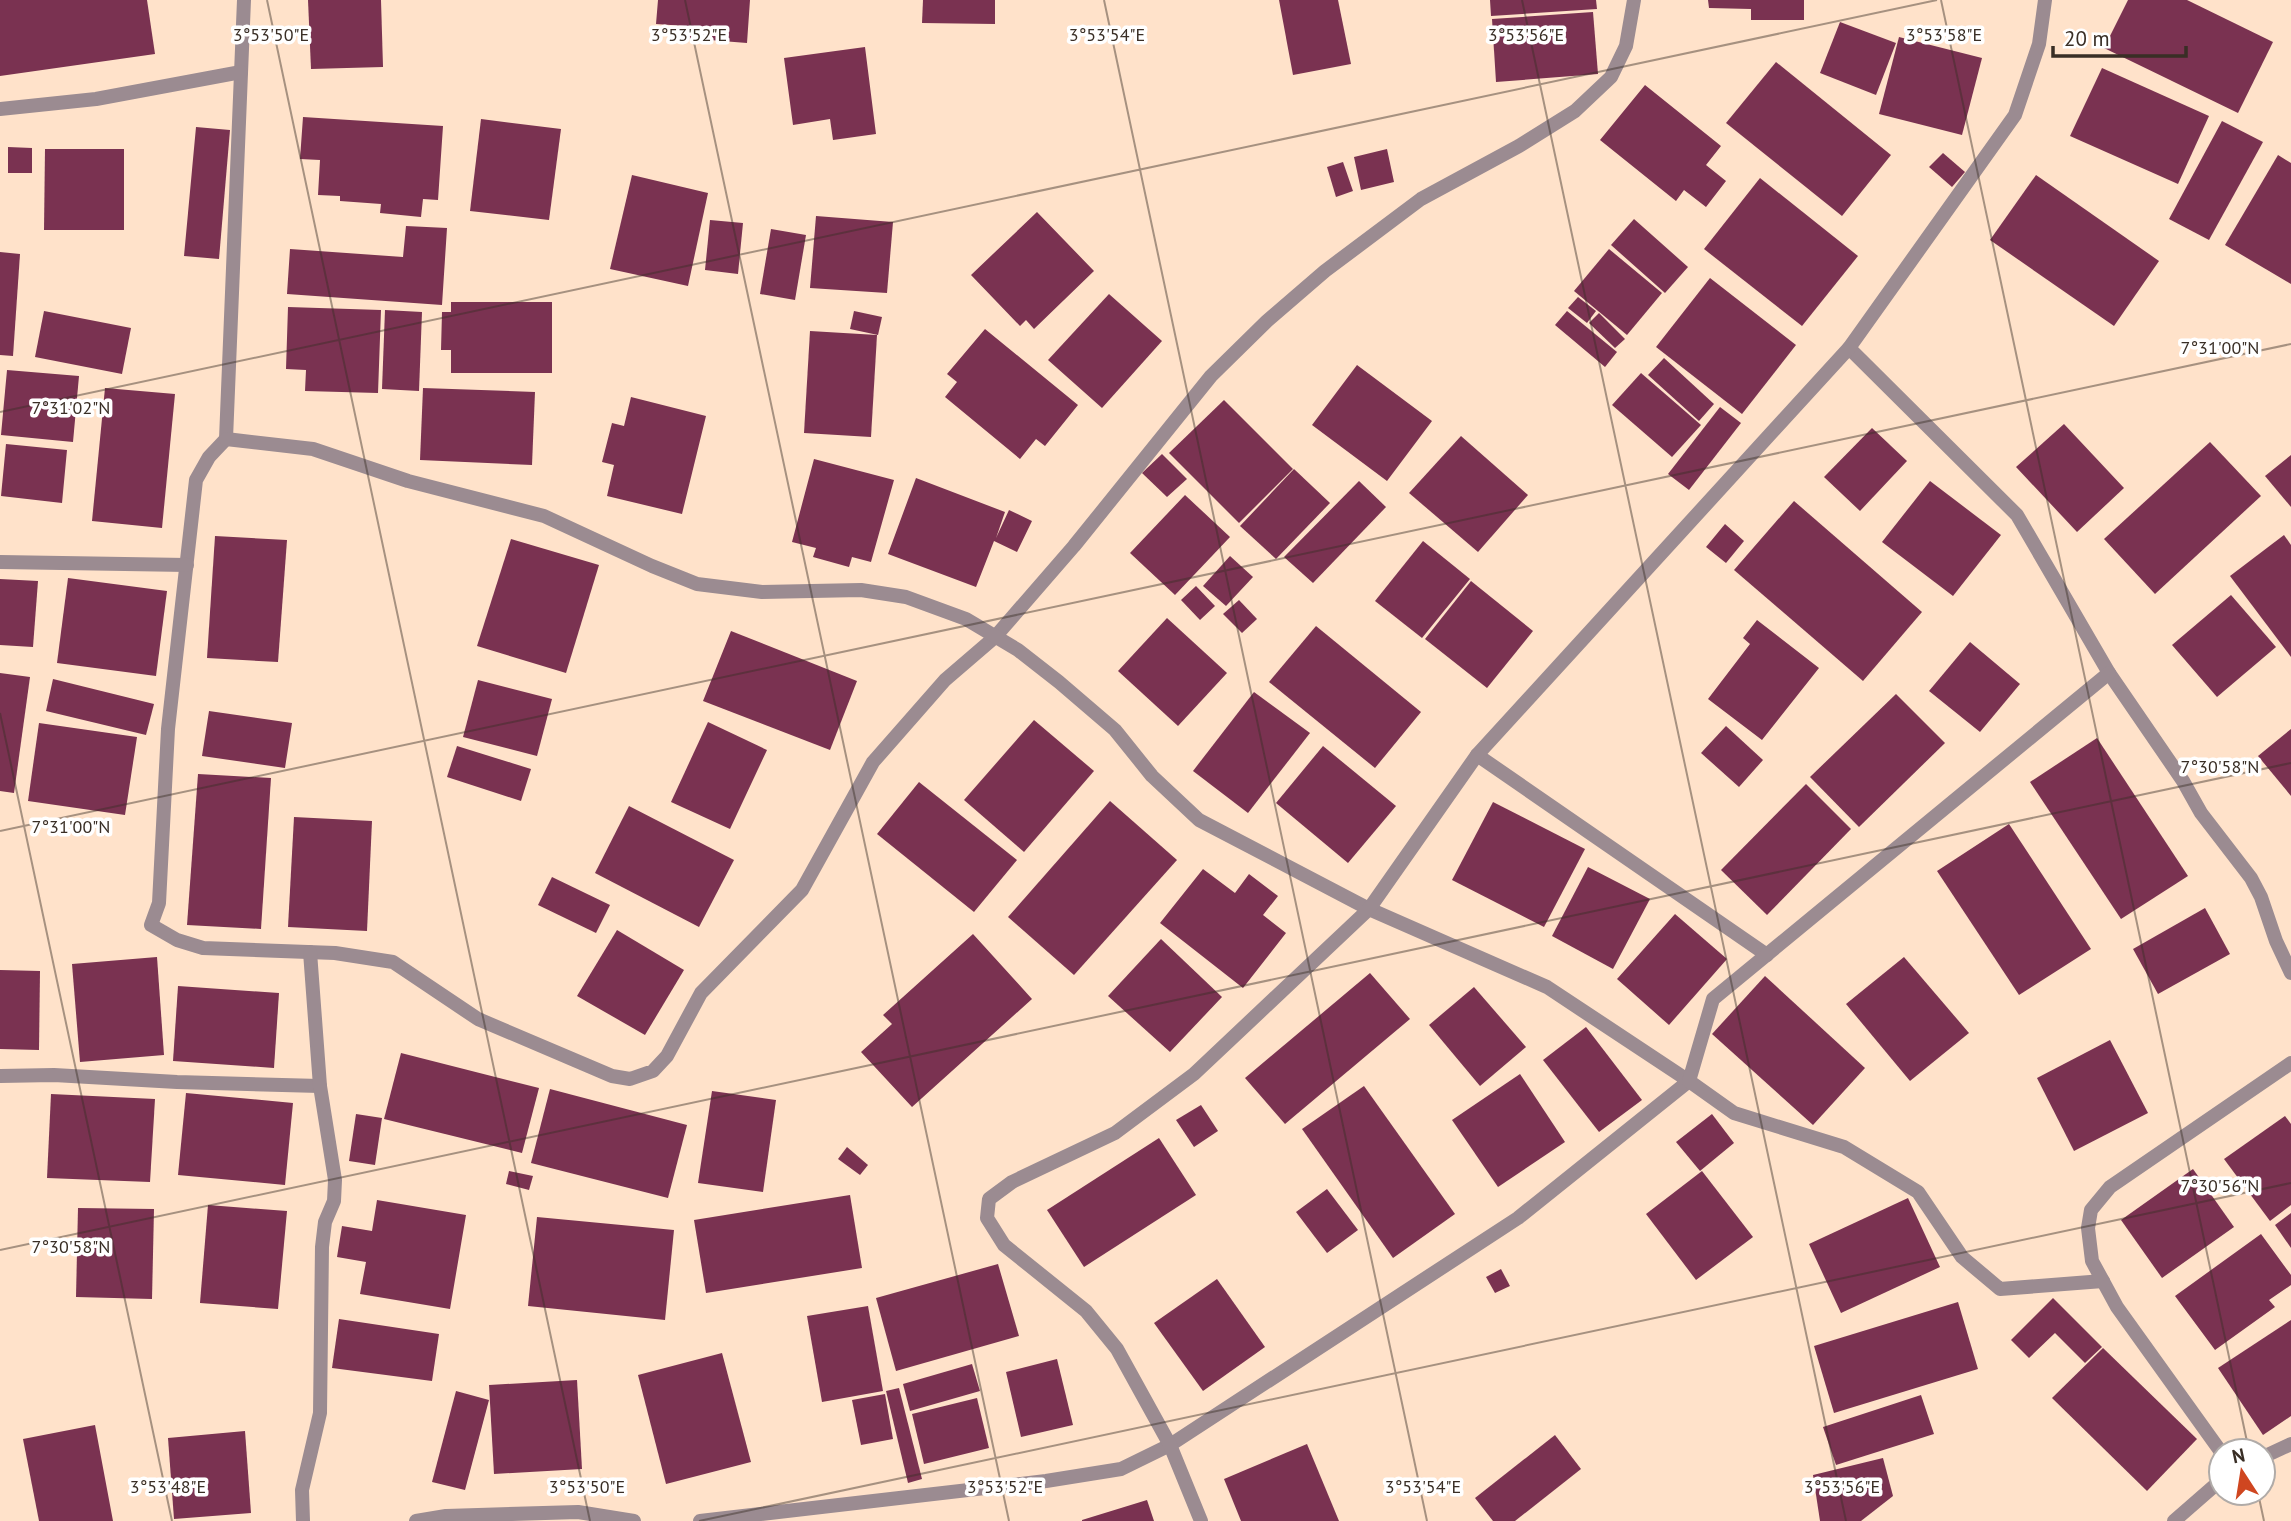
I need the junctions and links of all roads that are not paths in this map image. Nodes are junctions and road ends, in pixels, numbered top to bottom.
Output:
1 (244, 0) edge
2 (1634, 0) edge
3 (2045, 0) edge
4 (242, 72) junction
5 (0, 109) edge
6 (1849, 348) junction
7 (226, 439) junction
8 (0, 562) edge
9 (187, 565) junction
10 (995, 637) junction
11 (2109, 673) junction
12 (1477, 755) junction
13 (1369, 909) junction
14 (310, 952) junction
15 (1767, 956) junction
16 (2291, 973) edge
17 (2291, 1063) edge
18 (0, 1076) edge
19 (1689, 1082) junction
20 (320, 1086) junction
21 (2103, 1281) junction
22 (2210, 1437) edge
23 (1170, 1446) junction
24 (2207, 1492) edge
25 (303, 1521) edge
26 (416, 1521) edge
27 (634, 1521) edge
28 (700, 1521) edge
29 (1201, 1521) edge
30 (2174, 1521) edge

1 - 4 street
2 - 10 street
3 - 6 street
4 - 5 street
4 - 7 street
6 - 11 street
6 - 12 street
7 - 9 street
7 - 10 street
8 - 9 street
9 - 14 street
10 - 13 street
10 - 14 street
11 - 15 street
11 - 16 street
12 - 13 street
12 - 15 street
13 - 19 street
13 - 23 street
14 - 20 street
15 - 19 street
17 - 21 street
18 - 20 street
19 - 21 street
19 - 23 street
20 - 25 street
21 - 22 street
23 - 28 street
23 - 29 street
24 - 30 street
26 - 27 street

